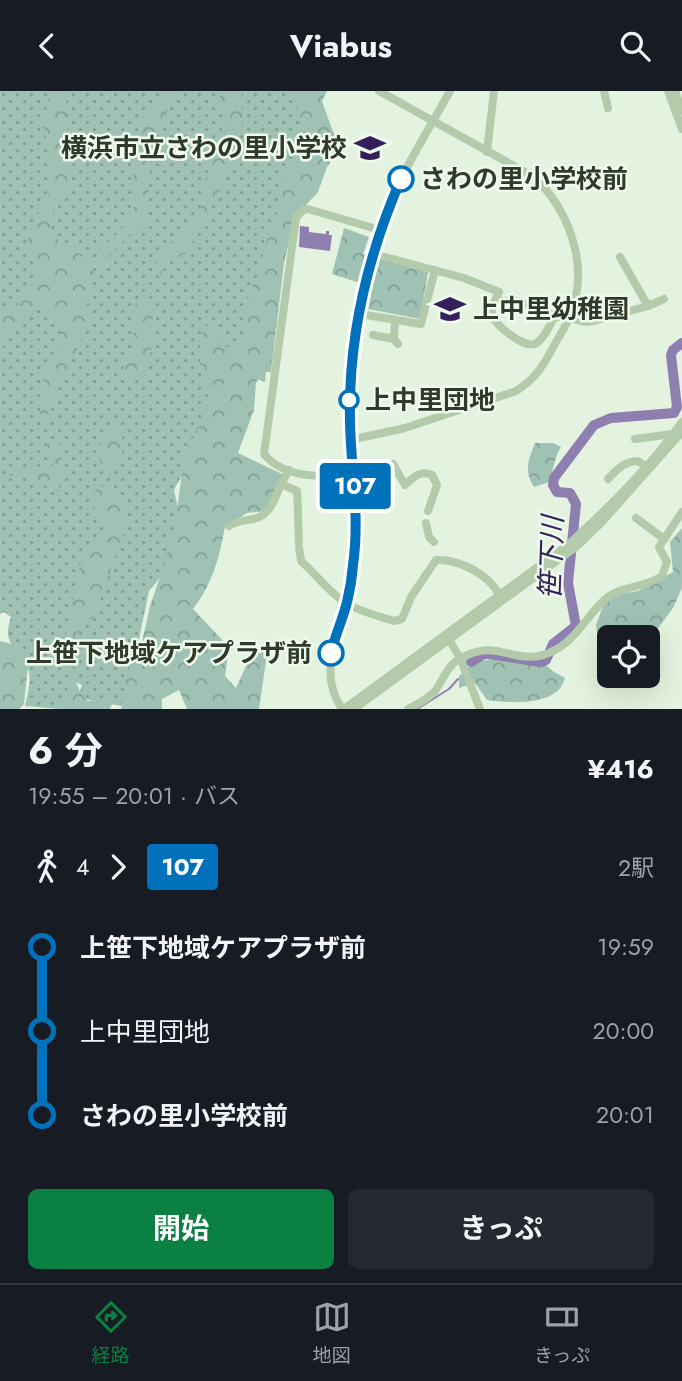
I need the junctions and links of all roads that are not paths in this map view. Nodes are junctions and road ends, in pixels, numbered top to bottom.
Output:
1 (380, 91) edge
2 (450, 91) edge
3 (494, 91) edge
4 (604, 91) edge
5 (668, 91) edge
6 (675, 91) edge
7 (608, 109) dead end
8 (682, 111) edge
9 (433, 121) junction
10 (682, 129) edge
11 (487, 152) junction
12 (380, 230) junction
13 (381, 256) dead end
14 (620, 257) dead end
15 (435, 270) junction
16 (496, 299) junction
17 (664, 299) dead end
18 (648, 306) junction
19 (366, 315) dead end
20 (569, 318) junction
21 (396, 320) junction
22 (373, 335) dead end
23 (682, 422) edge
24 (677, 433) edge
25 (635, 439) dead end
26 (350, 440) junction
27 (645, 466) junction
28 (289, 470) junction
29 (354, 476) junction
30 (608, 479) dead end
31 (281, 484) junction
32 (428, 511) dead end
33 (682, 512) edge
34 (636, 518) dead end
35 (426, 523) dead end
36 (229, 526) dead end
37 (664, 539) junction
38 (434, 542) dead end
39 (558, 557) junction
40 (500, 596) junction
41 (347, 604) junction
42 (448, 637) junction
43 (460, 658) junction
44 (343, 709) edge
45 (354, 709) edge
46 (408, 709) edge
47 (480, 709) edge

1 - 9 street
2 - 9 street
3 - 11 street
4 - 7 street
5 - 10 street
6 - 8 street
9 - 11 street
9 - 12 street
11 - 20 street
12 - 26 street
12 - 28 street
13 - 15 street
14 - 18 street
15 - 16 street
15 - 21 street
16 - 16 street
17 - 18 street
18 - 20 street
19 - 21 street
20 - 26 street
21 - 22 street
23 - 24 street
24 - 25 street
24 - 27 street
24 - 39 street
26 - 29 street
27 - 30 street
27 - 39 street
28 - 29 street
28 - 31 street
29 - 32 street
29 - 41 street
31 - 36 street
31 - 41 street
33 - 37 street
34 - 37 street
35 - 38 street
37 - 43 street
39 - 40 street
39 - 42 street
40 - 41 street
40 - 42 street
41 - 44 street
42 - 43 street
42 - 44 street
42 - 45 street
43 - 46 street
43 - 47 street

